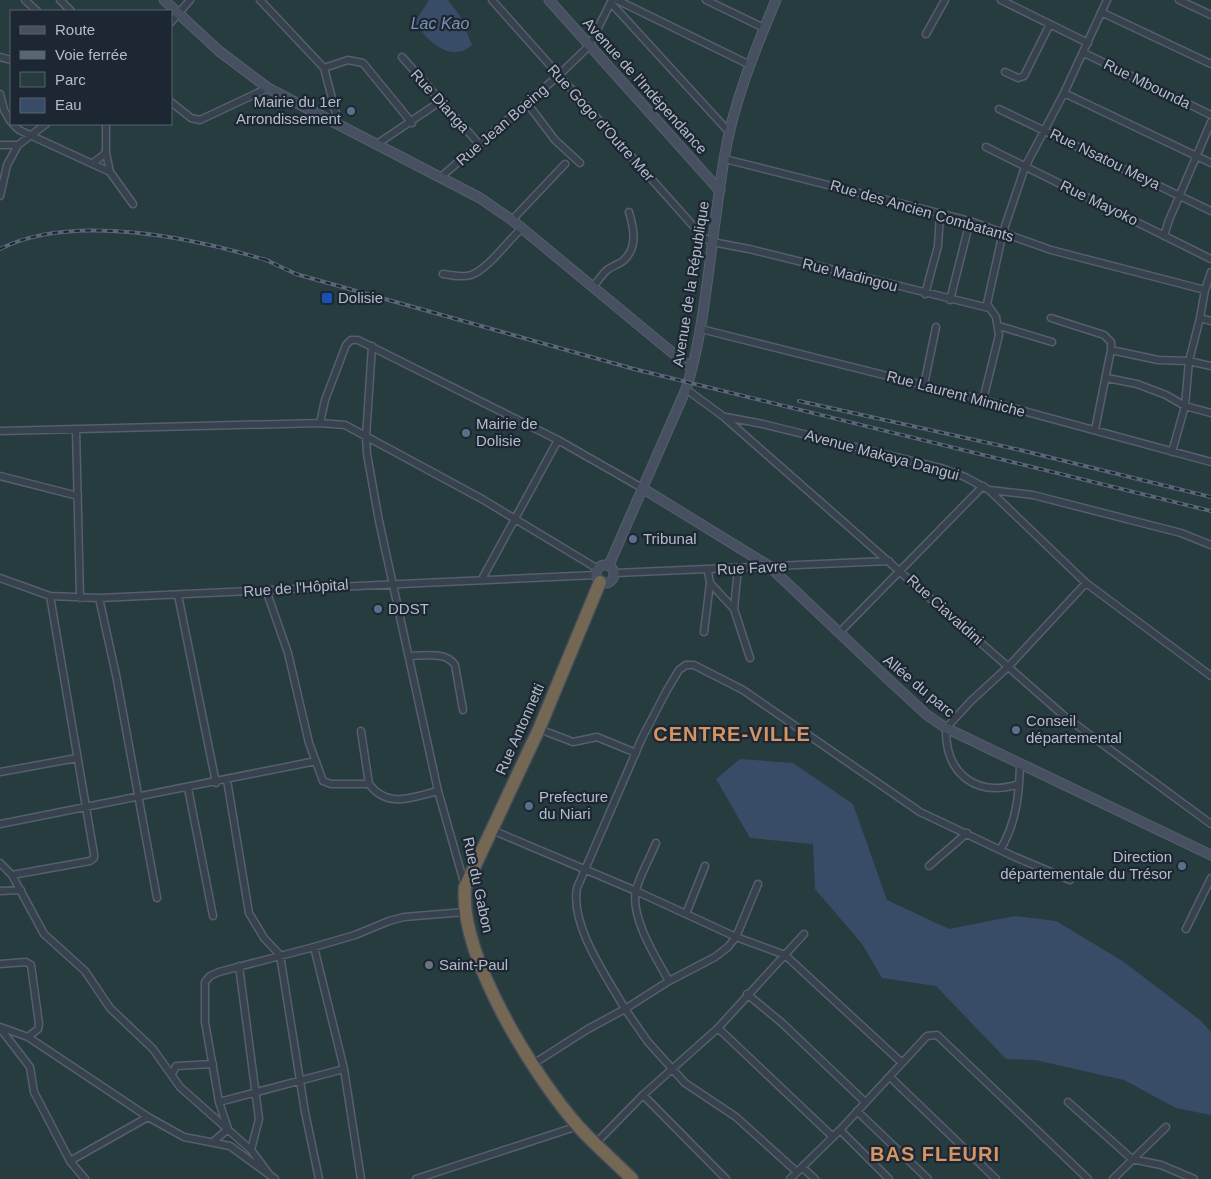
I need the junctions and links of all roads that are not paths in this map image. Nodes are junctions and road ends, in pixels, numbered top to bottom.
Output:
1 (25, 0) edge
2 (60, 0) edge
3 (164, 0) edge
4 (190, 0) edge
5 (260, 0) edge
6 (492, 0) edge
7 (549, 0) edge
8 (706, 0) edge
9 (776, 0) edge
10 (945, 0) edge
11 (1001, 0) edge
12 (1107, 0) edge
13 (1180, 0) edge
14 (613, 1) edge
15 (36, 10) edge
16 (70, 10) edge
17 (1101, 12) junction
18 (179, 14) junction
19 (1211, 15) edge
20 (172, 21) edge
21 (1050, 24) junction
22 (764, 28) junction
23 (926, 34) dead end
24 (1088, 42) junction
25 (589, 46) junction
26 (1084, 53) junction
27 (402, 57) dead end
28 (1211, 64) edge
29 (750, 65) junction
30 (324, 68) junction
31 (1005, 72) dead end
32 (558, 76) junction
33 (268, 88) junction
34 (1064, 93) junction
35 (0, 94) edge
36 (441, 102) junction
37 (172, 103) edge
38 (527, 103) junction
39 (999, 109) dead end
40 (2, 111) edge
41 (1211, 115) edge
42 (1211, 122) edge
43 (412, 123) junction
44 (14, 125) edge
45 (44, 125) edge
46 (106, 125) edge
47 (338, 125) junction
48 (1045, 130) junction
49 (730, 133) junction
50 (30, 134) junction
51 (377, 144) junction
52 (479, 144) junction
53 (0, 145) edge
54 (18, 145) junction
55 (986, 147) dead end
56 (106, 153) junction
57 (1197, 156) junction
58 (725, 158) junction
59 (1211, 162) edge
60 (94, 163) junction
61 (580, 163) dead end
62 (565, 164) dead end
63 (1025, 167) junction
64 (110, 172) junction
65 (442, 176) junction
66 (720, 191) junction
67 (0, 196) edge
68 (1181, 196) junction
69 (133, 204) dead end
70 (1211, 210) edge
71 (629, 212) dead end
72 (940, 214) junction
73 (512, 220) junction
74 (970, 221) junction
75 (521, 229) junction
76 (1003, 232) junction
77 (1164, 236) junction
78 (712, 242) junction
79 (1211, 259) edge
80 (1211, 272) edge
81 (443, 274) dead end
82 (593, 287) junction
83 (1204, 290) junction
84 (926, 294) junction
85 (950, 300) junction
86 (989, 308) junction
87 (1051, 318) dead end
88 (1200, 318) junction
89 (1211, 321) edge
90 (999, 326) junction
91 (936, 327) dead end
92 (701, 329) junction
93 (1052, 342) dead end
94 (372, 346) junction
95 (1111, 350) junction
96 (1189, 361) junction
97 (1211, 366) edge
98 (692, 369) junction
99 (1107, 378) junction
100 (924, 385) junction
101 (686, 389) junction
102 (983, 400) junction
103 (1185, 406) junction
104 (1211, 413) edge
105 (724, 417) junction
106 (320, 423) junction
107 (76, 429) junction
108 (1095, 430) junction
109 (0, 431) edge
110 (366, 437) junction
111 (558, 440) junction
112 (1172, 452) junction
113 (1211, 462) edge
114 (0, 476) edge
115 (642, 488) junction
116 (986, 488) junction
117 (78, 496) junction
118 (516, 519) junction
119 (1211, 545) edge
120 (889, 561) junction
121 (769, 566) junction
122 (738, 568) junction
123 (612, 569) junction
124 (708, 570) junction
125 (900, 570) junction
126 (598, 575) junction
127 (0, 578) edge
128 (482, 579) junction
129 (710, 583) junction
130 (1086, 583) junction
131 (394, 584) junction
132 (266, 590) junction
133 (178, 595) junction
134 (50, 596) junction
135 (80, 598) junction
136 (99, 598) junction
137 (734, 609) junction
138 (704, 632) dead end
139 (839, 633) junction
140 (410, 656) junction
141 (750, 658) dead end
142 (1009, 666) junction
143 (1211, 676) edge
144 (464, 710) dead end
145 (946, 728) junction
146 (539, 729) junction
147 (361, 731) dead end
148 (636, 753) junction
149 (77, 758) junction
150 (316, 762) junction
151 (1020, 766) junction
152 (0, 772) edge
153 (227, 780) junction
154 (216, 783) junction
155 (370, 784) junction
156 (1019, 784) junction
157 (188, 788) junction
158 (438, 791) junction
159 (139, 798) junction
160 (87, 806) junction
161 (0, 824) edge
162 (1211, 824) edge
163 (492, 830) junction
164 (967, 833) junction
165 (656, 843) dead end
166 (1000, 850) junction
167 (1211, 855) edge
168 (0, 863) edge
169 (704, 866) dead end
170 (929, 866) dead end
171 (586, 870) junction
172 (12, 875) junction
173 (1211, 878) edge
174 (1070, 880) dead end
175 (758, 884) dead end
176 (465, 887) junction
177 (21, 890) junction
178 (0, 891) edge
179 (636, 891) junction
180 (156, 898) dead end
181 (465, 912) junction
182 (686, 914) junction
183 (213, 916) dead end
184 (1186, 929) dead end
185 (804, 934) dead end
186 (736, 937) junction
187 (314, 948) junction
188 (280, 955) junction
189 (786, 955) junction
190 (0, 964) edge
191 (239, 966) junction
192 (669, 981) junction
193 (746, 994) junction
194 (625, 1009) junction
195 (0, 1027) edge
196 (718, 1028) junction
197 (28, 1037) junction
198 (901, 1062) junction
199 (214, 1064) junction
200 (533, 1064) junction
201 (344, 1069) junction
202 (673, 1070) junction
203 (172, 1074) junction
204 (890, 1077) junction
205 (300, 1081) junction
206 (256, 1092) junction
207 (643, 1095) junction
208 (219, 1102) junction
209 (865, 1102) junction
210 (1068, 1102) dead end
211 (857, 1111) junction
212 (148, 1117) junction
213 (578, 1126) junction
214 (1166, 1127) dead end
215 (228, 1129) junction
216 (840, 1130) junction
217 (833, 1137) junction
218 (213, 1142) junction
219 (596, 1143) junction
220 (251, 1150) junction
221 (1132, 1159) junction
222 (70, 1162) junction
223 (802, 1167) junction
224 (797, 1172) junction
225 (269, 1174) junction
226 (85, 1179) edge
227 (275, 1179) edge
228 (319, 1179) edge
229 (361, 1179) edge
230 (416, 1179) edge
231 (632, 1179) edge
232 (726, 1179) edge
233 (790, 1179) edge
234 (815, 1179) edge
235 (889, 1179) edge
236 (928, 1179) edge
237 (996, 1179) edge
238 (1088, 1179) edge
239 (1113, 1179) edge
240 (1194, 1179) edge

1 - 15 street
2 - 16 street
3 - 18 street
4 - 18 street
5 - 30 street
6 - 32 street, Rue Gogo d'Outre Mer
7 - 25 street, Avenue de l'Indépendance
8 - 22 street
9 - 22 street, Avenue de la République
10 - 23 street
11 - 21 street
12 - 17 street
13 - 19 street
14 - 25 street, Rue Jean Boeing
14 - 29 street
14 - 49 street
17 - 24 street
17 - 28 street
18 - 20 street
18 - 33 street
21 - 24 street
21 - 31 street
22 - 29 street, Avenue de la République
24 - 26 street
25 - 32 street, Rue Jean Boeing
25 - 66 street, Avenue de l'Indépendance
26 - 34 street
26 - 41 street, Rue Mbounda
27 - 36 street, Rue Dianga
29 - 49 street, Avenue de la République
30 - 43 street
30 - 47 street
32 - 38 street, Rue Jean Boeing
32 - 78 street, Rue Gogo d'Outre Mer
33 - 37 street
33 - 47 street
34 - 48 street
34 - 57 street
35 - 40 street
36 - 43 street
36 - 52 street, Rue Dianga
38 - 52 street, Rue Jean Boeing
38 - 61 street
39 - 48 street, Rue Nsatou Meya
42 - 57 street
43 - 51 street
44 - 50 street
45 - 50 street
46 - 56 street
47 - 51 street
48 - 63 street
48 - 68 street, Rue Nsatou Meya
49 - 58 street, Avenue de la République
50 - 54 street
50 - 60 street
51 - 65 street
52 - 65 street, Rue Jean Boeing
53 - 54 street
54 - 67 street
55 - 63 street, Rue Mayoko
56 - 60 street
56 - 64 street
57 - 59 street
57 - 68 street
58 - 66 street, Avenue de la République
58 - 72 street, Rue des Ancien Combatants
60 - 64 street
62 - 73 street
63 - 76 street
63 - 77 street, Rue Mayoko
64 - 69 street
65 - 73 street
66 - 78 street, Avenue de la République
68 - 70 street, Rue Nsatou Meya
68 - 77 street
71 - 82 street
72 - 74 street, Rue des Ancien Combatants
72 - 84 street
73 - 75 street
74 - 76 street, Rue des Ancien Combatants
74 - 85 street
75 - 81 street
75 - 82 street
76 - 83 street, Rue des Ancien Combatants
76 - 86 street
77 - 79 street, Rue Mayoko
78 - 84 street, Rue Madingou
78 - 92 street, Avenue de la République
80 - 83 street
82 - 98 street
83 - 88 street
84 - 85 street, Rue Madingou
85 - 86 street, Rue Madingou
86 - 90 street
87 - 95 street
88 - 89 street
88 - 96 street
90 - 93 street
90 - 102 street
91 - 100 street
92 - 98 street, Avenue de la République
92 - 100 street, Rue Laurent Mimiche
94 - 106 street
94 - 110 street, Rue du Gabon
94 - 111 street
95 - 96 street
95 - 99 street
96 - 97 street
96 - 103 street
98 - 101 street, Avenue de la République
99 - 103 street
99 - 108 street
100 - 102 street, Rue Laurent Mimiche
101 - 105 street, Rue Ciavaldini
101 - 115 street, Avenue de la République
102 - 108 street, Rue Laurent Mimiche
103 - 104 street
103 - 112 street
105 - 116 street, Avenue Makaya Dangui
105 - 120 street, Rue Ciavaldini
106 - 107 street
106 - 110 street
107 - 109 street
107 - 117 street
108 - 112 street, Rue Laurent Mimiche
110 - 118 street
110 - 131 street, Rue du Gabon
111 - 115 street
111 - 118 street
112 - 113 street, Rue Laurent Mimiche
114 - 117 street
115 - 121 street, Allée du parc
115 - 123 street, Avenue de la République
116 - 119 street, Avenue Makaya Dangui
116 - 125 street
116 - 130 street
117 - 135 street
118 - 126 street
118 - 128 street
120 - 121 street, Rue Favre
120 - 125 street, Rue Ciavaldini
121 - 122 street, Rue Favre
121 - 139 street, Allée du parc
122 - 124 street, Rue Favre
122 - 137 street
123 - 124 street, Rue Favre
123 - 126 street
123 - 126 street
124 - 129 street
125 - 139 street
125 - 142 street, Rue Ciavaldini
126 - 128 street, Rue de l'Hôpital
126 - 146 highway, Rue Antonnetti
127 - 134 street, Rue de l'Hôpital
128 - 131 street, Rue de l'Hôpital
129 - 137 street
129 - 138 street
130 - 142 street
130 - 143 street
131 - 132 street, Rue de l'Hôpital
131 - 140 street, Rue du Gabon
132 - 133 street, Rue de l'Hôpital
132 - 150 street
133 - 136 street, Rue de l'Hôpital
133 - 154 street
134 - 135 street, Rue de l'Hôpital
134 - 149 street
135 - 136 street, Rue de l'Hôpital
136 - 159 street
137 - 141 street
139 - 145 street, Allée du parc
140 - 144 street
140 - 158 street, Rue du Gabon
142 - 145 street
142 - 162 street, Rue Ciavaldini
145 - 151 street, Allée du parc
145 - 156 street
146 - 148 street
146 - 163 highway, Rue Antonnetti
147 - 155 street
148 - 164 street
148 - 171 street
149 - 152 street
149 - 160 street
150 - 153 street
150 - 155 street
151 - 156 street
151 - 167 street, Allée du parc
153 - 154 street
153 - 188 street
154 - 157 street
155 - 158 street
156 - 166 street
157 - 159 street
157 - 183 street
158 - 176 street, Rue du Gabon
159 - 160 street
159 - 180 street
160 - 161 street
160 - 172 street
163 - 171 street
163 - 176 highway, Rue Antonnetti
164 - 166 street
164 - 170 street
165 - 179 street
166 - 174 street
168 - 172 street
169 - 182 street
171 - 179 street
171 - 194 street
172 - 177 street
173 - 184 street
175 - 186 street
176 - 181 highway, Rue du Gabon
177 - 178 street
177 - 203 street
179 - 182 street
179 - 192 street
181 - 187 street
181 - 200 highway, Rue du Gabon
182 - 186 street
185 - 189 street
186 - 189 street
186 - 192 street
187 - 188 street
187 - 201 street
188 - 191 street
188 - 205 street
189 - 193 street
189 - 198 street
190 - 197 street
191 - 199 street
191 - 206 street
192 - 194 street
193 - 196 street
193 - 209 street
194 - 200 street
194 - 202 street
195 - 197 street
195 - 222 street
196 - 202 street
196 - 217 street
197 - 212 street
198 - 204 street
198 - 238 street
199 - 203 street
199 - 208 street
200 - 213 highway, Rue du Gabon
201 - 205 street
201 - 229 street
202 - 207 street
202 - 224 street
203 - 215 street
204 - 209 street
204 - 237 street
205 - 206 street
205 - 228 street
206 - 208 street
206 - 220 street
207 - 219 street
207 - 232 street
208 - 215 street
209 - 211 street
210 - 221 street
211 - 216 street
211 - 236 street
212 - 218 street
212 - 222 street
213 - 219 highway, Rue du Gabon
213 - 230 street
214 - 221 street
215 - 218 street
215 - 220 street
216 - 217 street
216 - 235 street
217 - 223 street
218 - 225 street
219 - 231 highway, Rue du Gabon
220 - 225 street
221 - 239 street
221 - 240 street
222 - 226 street
223 - 224 street
223 - 234 street
224 - 233 street
225 - 227 street

